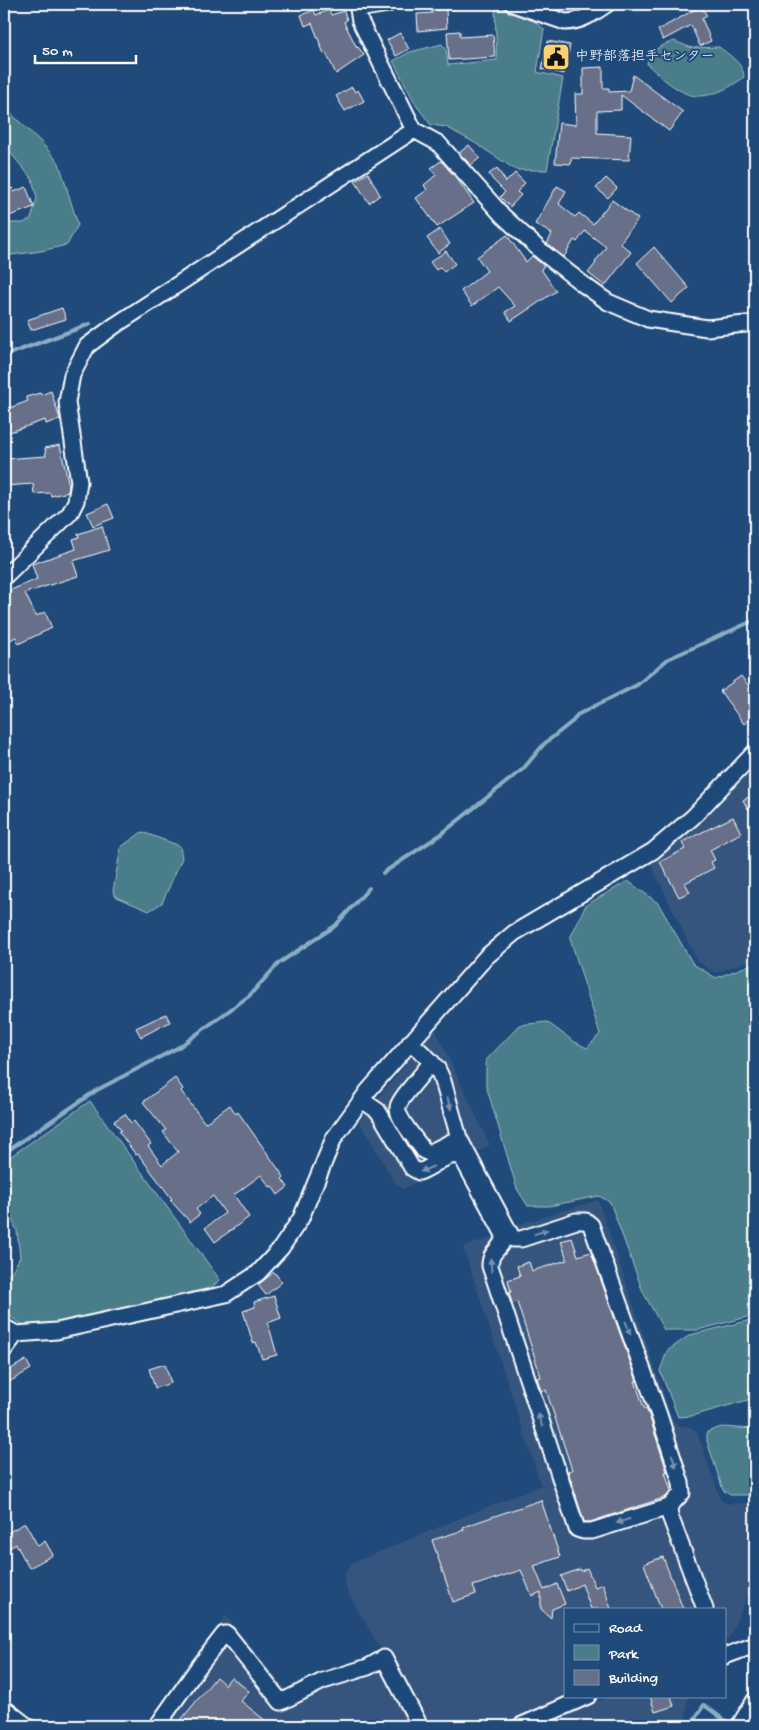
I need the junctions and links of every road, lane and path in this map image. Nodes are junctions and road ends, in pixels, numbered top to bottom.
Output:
1 (388, 4) edge
2 (513, 4) edge
3 (607, 4) edge
4 (414, 130) junction
5 (755, 323) edge
6 (4, 577) edge
7 (755, 752) edge
8 (410, 1042) junction
9 (429, 1059) junction
10 (362, 1100) junction
11 (459, 1138) junction
12 (10, 1330) edge
13 (4, 1350) edge
14 (670, 1507) junction
15 (705, 1608) edge
16 (755, 1645) edge
17 (726, 1656) edge
18 (583, 1698) edge
19 (755, 1700) edge
20 (4, 1708) edge
21 (27, 1726) edge
22 (157, 1726) edge
23 (420, 1726) edge
24 (520, 1726) edge
25 (739, 1726) edge

1 - 4 street
2 - 3 street
4 - 5 street
4 - 6 street
7 - 8 street
8 - 9 street
8 - 10 street
9 -> 11 street
9 - 11 street
10 - 12 street
14 -> 10 street
11 -> 14 street
12 - 13 street
14 - 15 street
16 - 17 street
18 - 24 street
19 - 25 street
20 - 21 street
22 - 23 street

